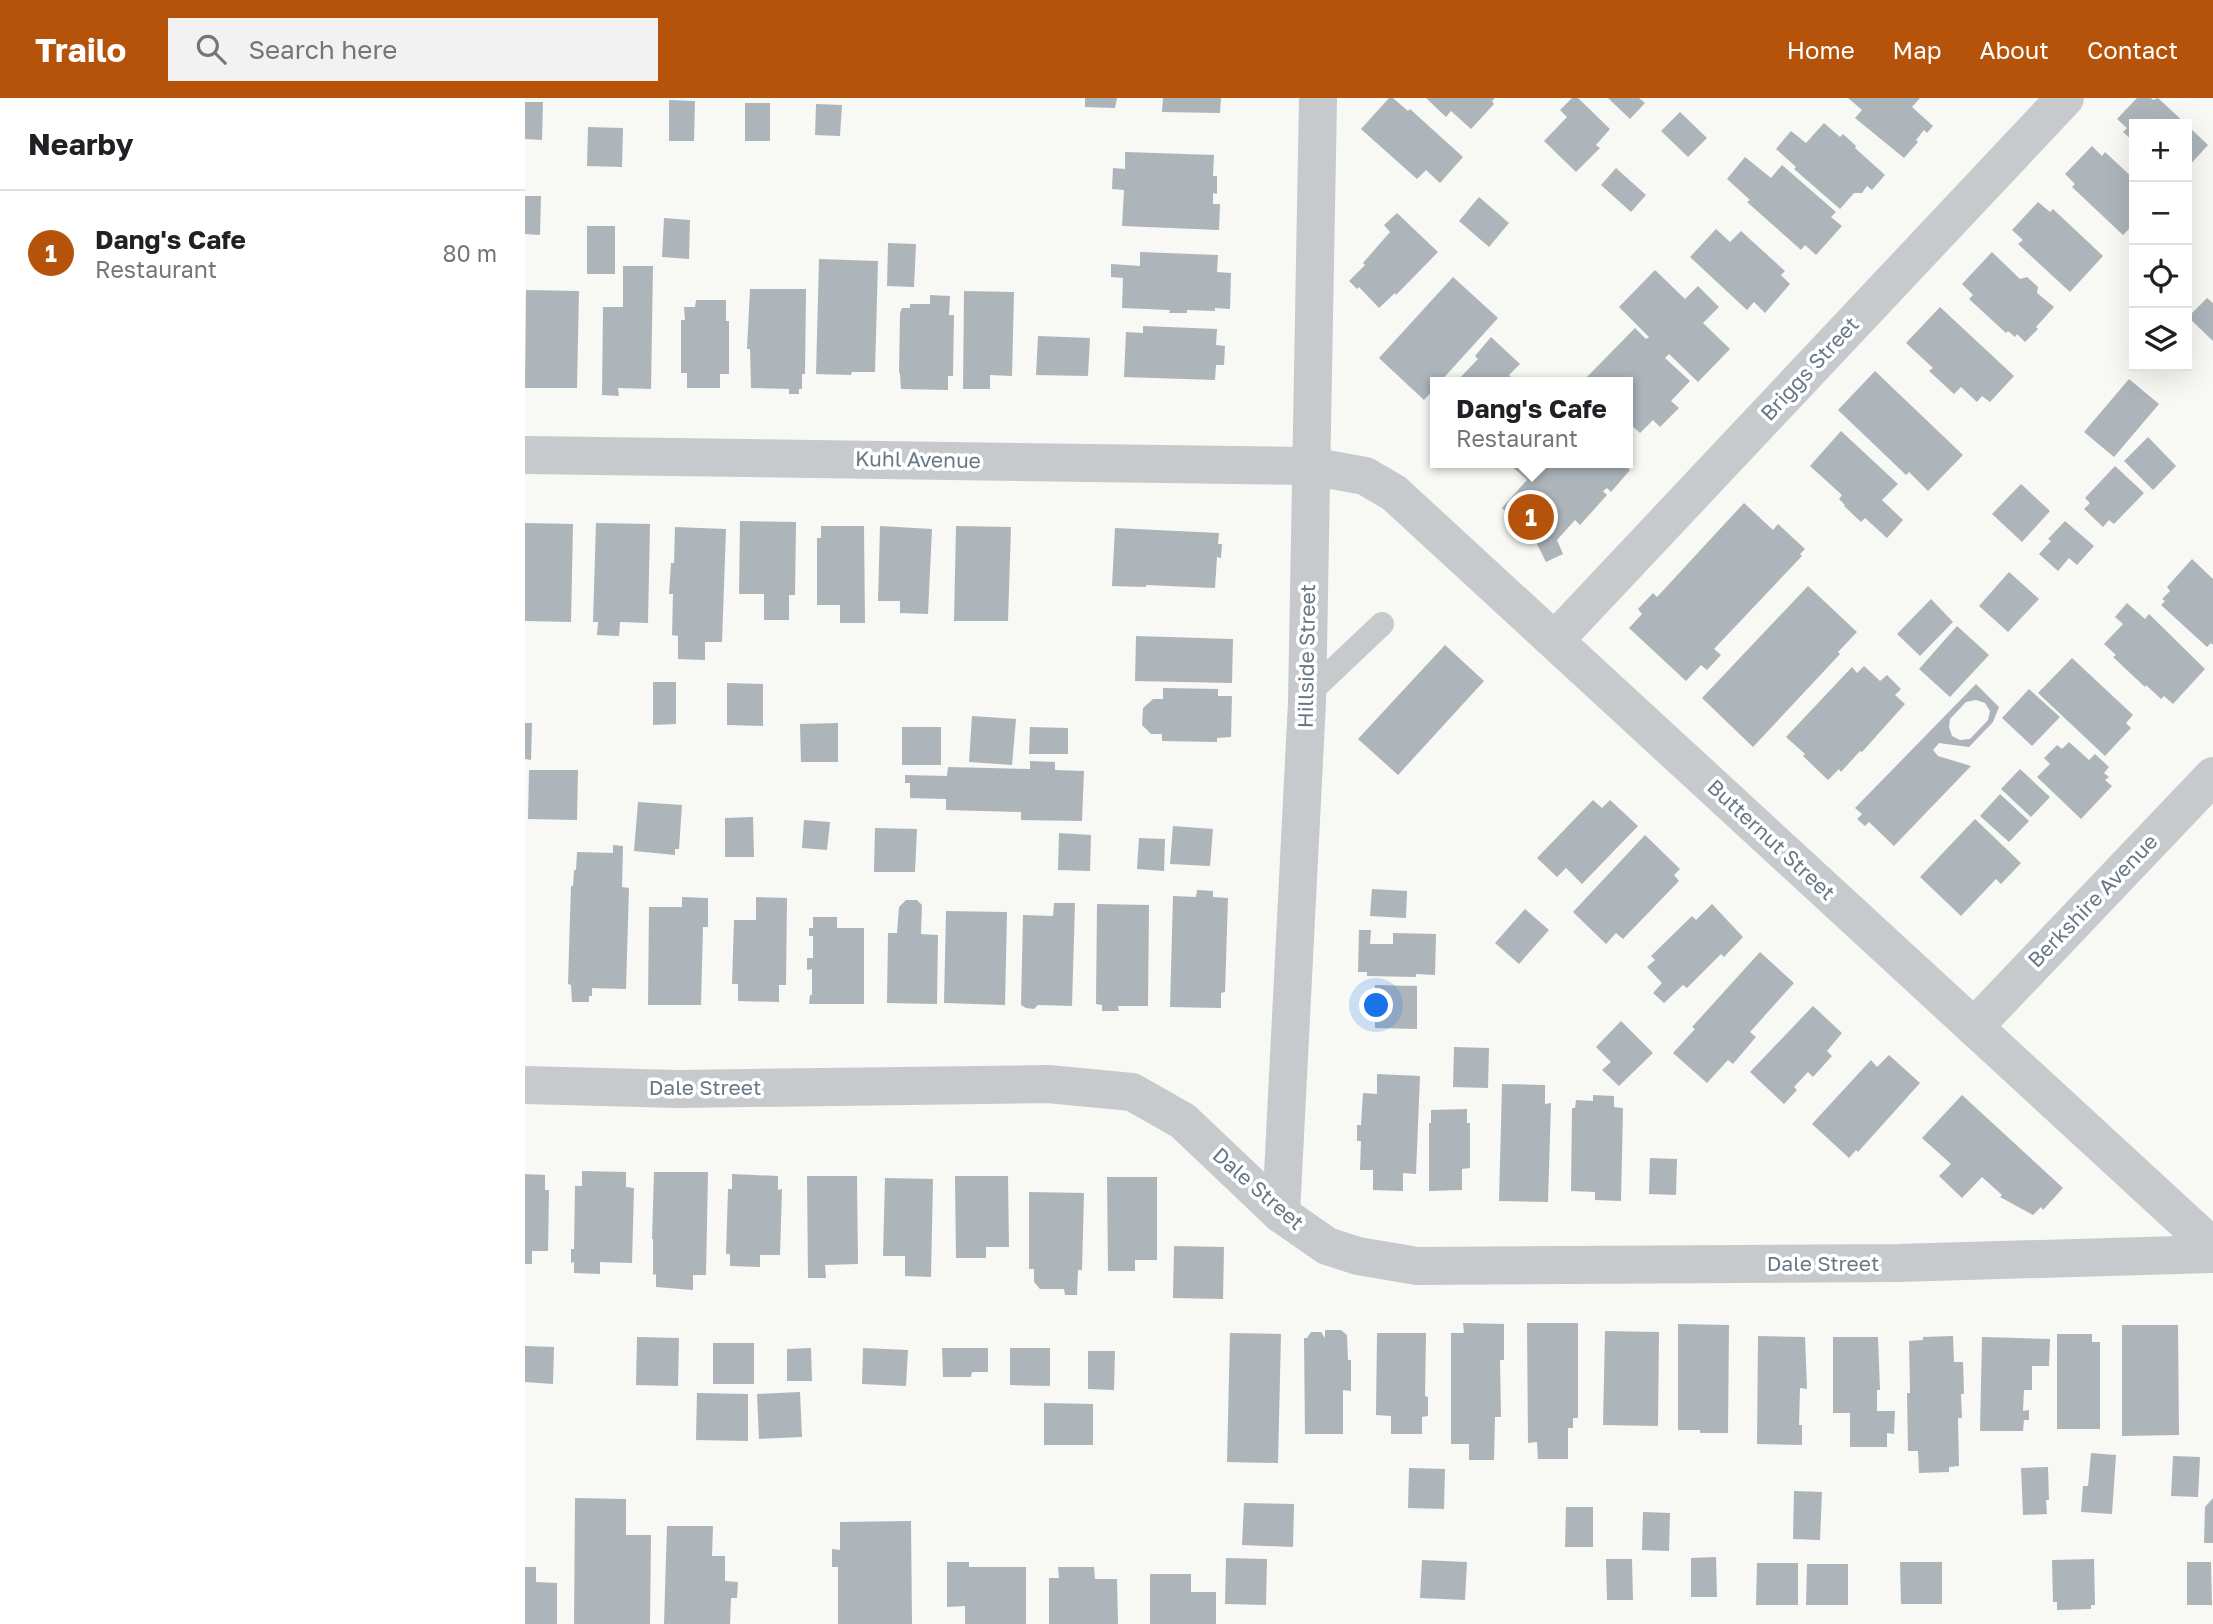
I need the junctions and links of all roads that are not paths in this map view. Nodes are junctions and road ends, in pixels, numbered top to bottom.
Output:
1 (1318, 98) edge
2 (2065, 98) edge
3 (525, 455) edge
4 (1310, 466) junction
5 (1382, 624) dead end
6 (1555, 640) junction
7 (1307, 695) junction
8 (2213, 776) edge
9 (1973, 1027) junction
10 (525, 1086) edge
11 (1281, 1214) junction
12 (2213, 1247) edge
13 (2213, 1254) edge

1 - 4 street, Hillside Street
2 - 6 street, Briggs Street
3 - 4 street, Kuhl Avenue
4 - 6 street, Butternut Street
4 - 7 street, Hillside Street
5 - 7 lane
6 - 9 street, Butternut Street
7 - 11 street, Hillside Street
8 - 9 street, Berkshire Avenue
9 - 12 street, Butternut Street
10 - 11 street, Dale Street
11 - 13 street, Dale Street

